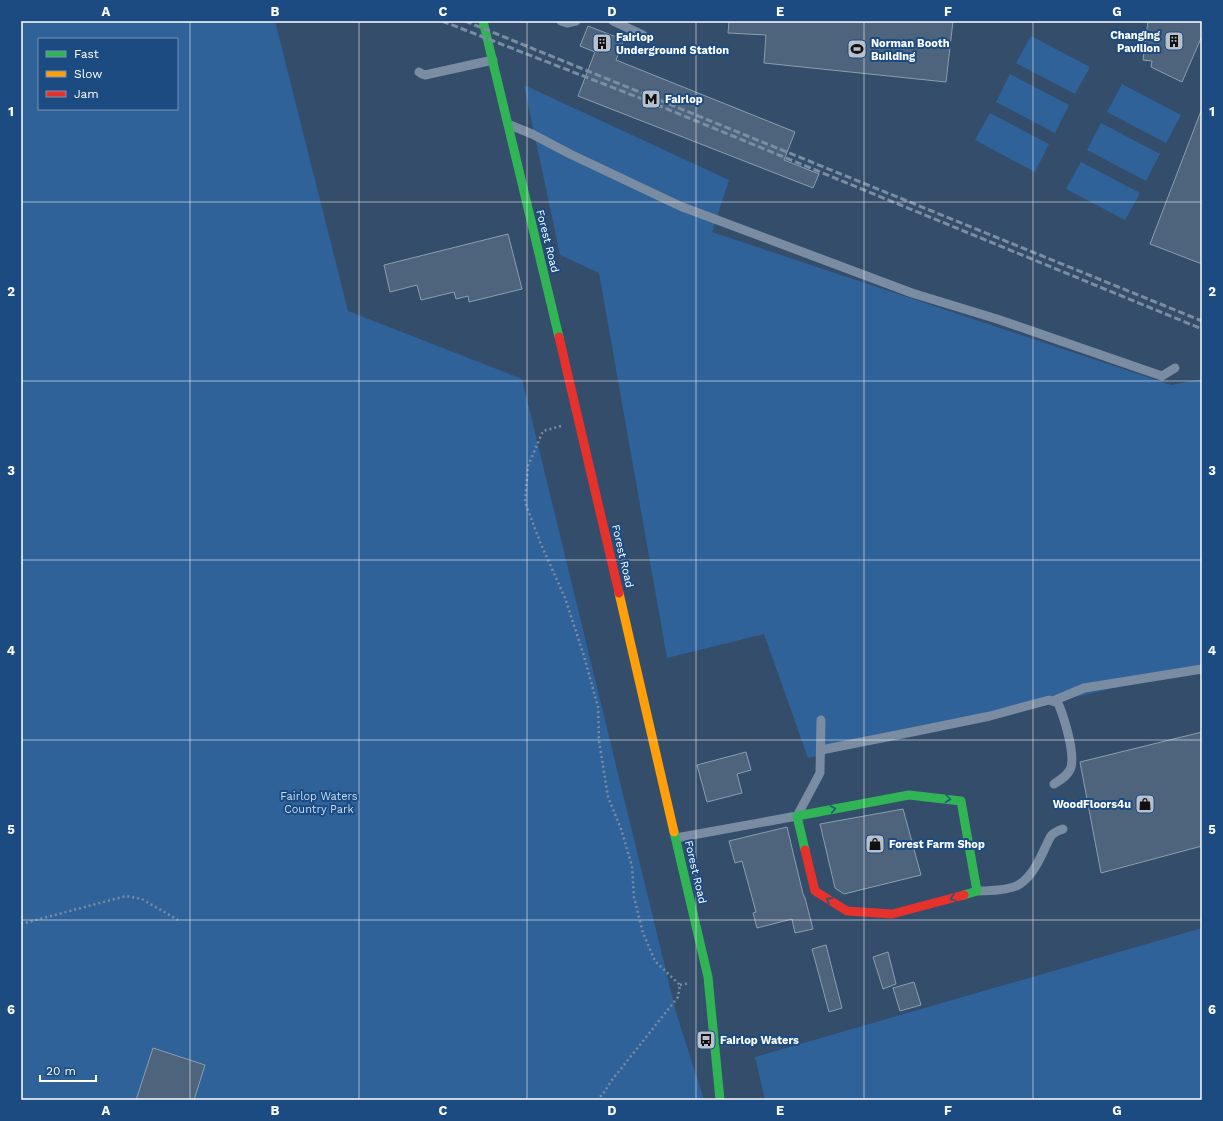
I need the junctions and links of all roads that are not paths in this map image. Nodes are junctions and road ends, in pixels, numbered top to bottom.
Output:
1 (483, 21) edge
2 (561, 21) edge
3 (576, 21) edge
4 (613, 21) edge
5 (643, 35) dead end
6 (493, 60) junction
7 (419, 72) dead end
8 (508, 124) junction
9 (1175, 368) dead end
10 (1202, 669) edge
11 (1053, 701) junction
12 (821, 720) dead end
13 (821, 750) junction
14 (1054, 784) dead end
15 (797, 816) junction
16 (1063, 828) dead end
17 (676, 838) junction
18 (978, 891) junction
19 (720, 1100) edge

1 - 6 street, Forest Road
2 - 3 lane
4 - 5 lane
6 - 7 lane
6 - 8 street, Forest Road
8 - 9 lane
8 - 17 street, Forest Road
10 - 11 lane
11 - 13 lane
11 - 14 lane
12 - 13 lane
13 - 15 lane
15 - 17 lane
18 -> 15 street
15 -> 18 street
16 - 18 lane
17 - 19 street, Forest Road

